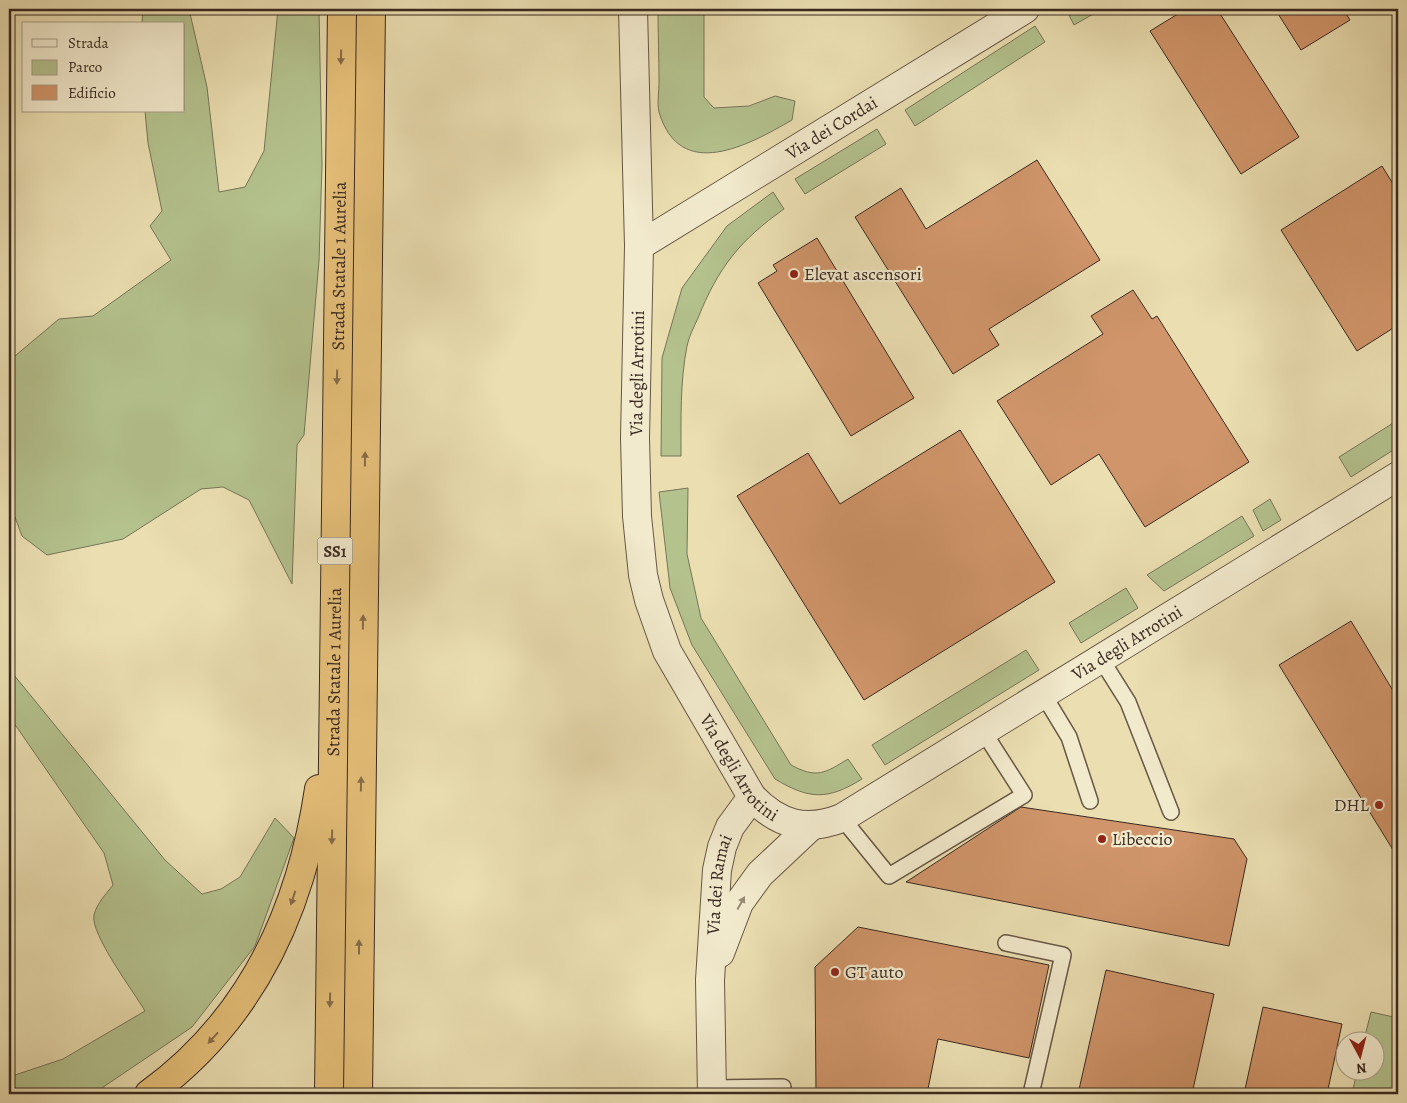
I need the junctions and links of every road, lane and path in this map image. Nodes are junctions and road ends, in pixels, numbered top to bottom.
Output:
1 (342, 9) edge
2 (371, 9) edge
3 (633, 9) edge
4 (1025, 9) edge
5 (639, 246) junction
6 (1398, 476) edge
7 (1100, 659) junction
8 (1043, 694) junction
9 (333, 696) junction
10 (983, 731) junction
11 (752, 797) junction
12 (1090, 801) dead end
13 (1171, 812) dead end
14 (842, 818) junction
15 (811, 826) junction
16 (1006, 943) dead end
17 (710, 980) junction
18 (783, 1087) dead end
19 (359, 1091) edge
20 (712, 1091) edge
21 (149, 1094) edge
22 (329, 1094) edge
23 (1031, 1094) edge

1 -> 9 highway, Strada Statale 1 Aurelia / SS1
19 -> 2 highway, Strada Statale 1 Aurelia / SS1
3 - 5 street, Via degli Arrotini
4 - 5 street, Via dei Cordai
5 - 11 street, Via degli Arrotini
6 - 7 street, Via degli Arrotini
7 - 8 street, Via degli Arrotini
7 - 13 lane
8 - 10 street, Via degli Arrotini
8 - 12 lane
9 -> 21 highway
9 -> 22 highway, Strada Statale 1 Aurelia / SS1
10 - 14 street, Via degli Arrotini
10 - 14 lane
11 - 15 street, Via degli Arrotini
11 - 17 street, Via dei Ramai
14 - 15 street, Via degli Arrotini
17 -> 15 street, Via dei Ramai
16 - 23 lane
17 - 20 street, Via dei Ramai
18 - 20 lane

